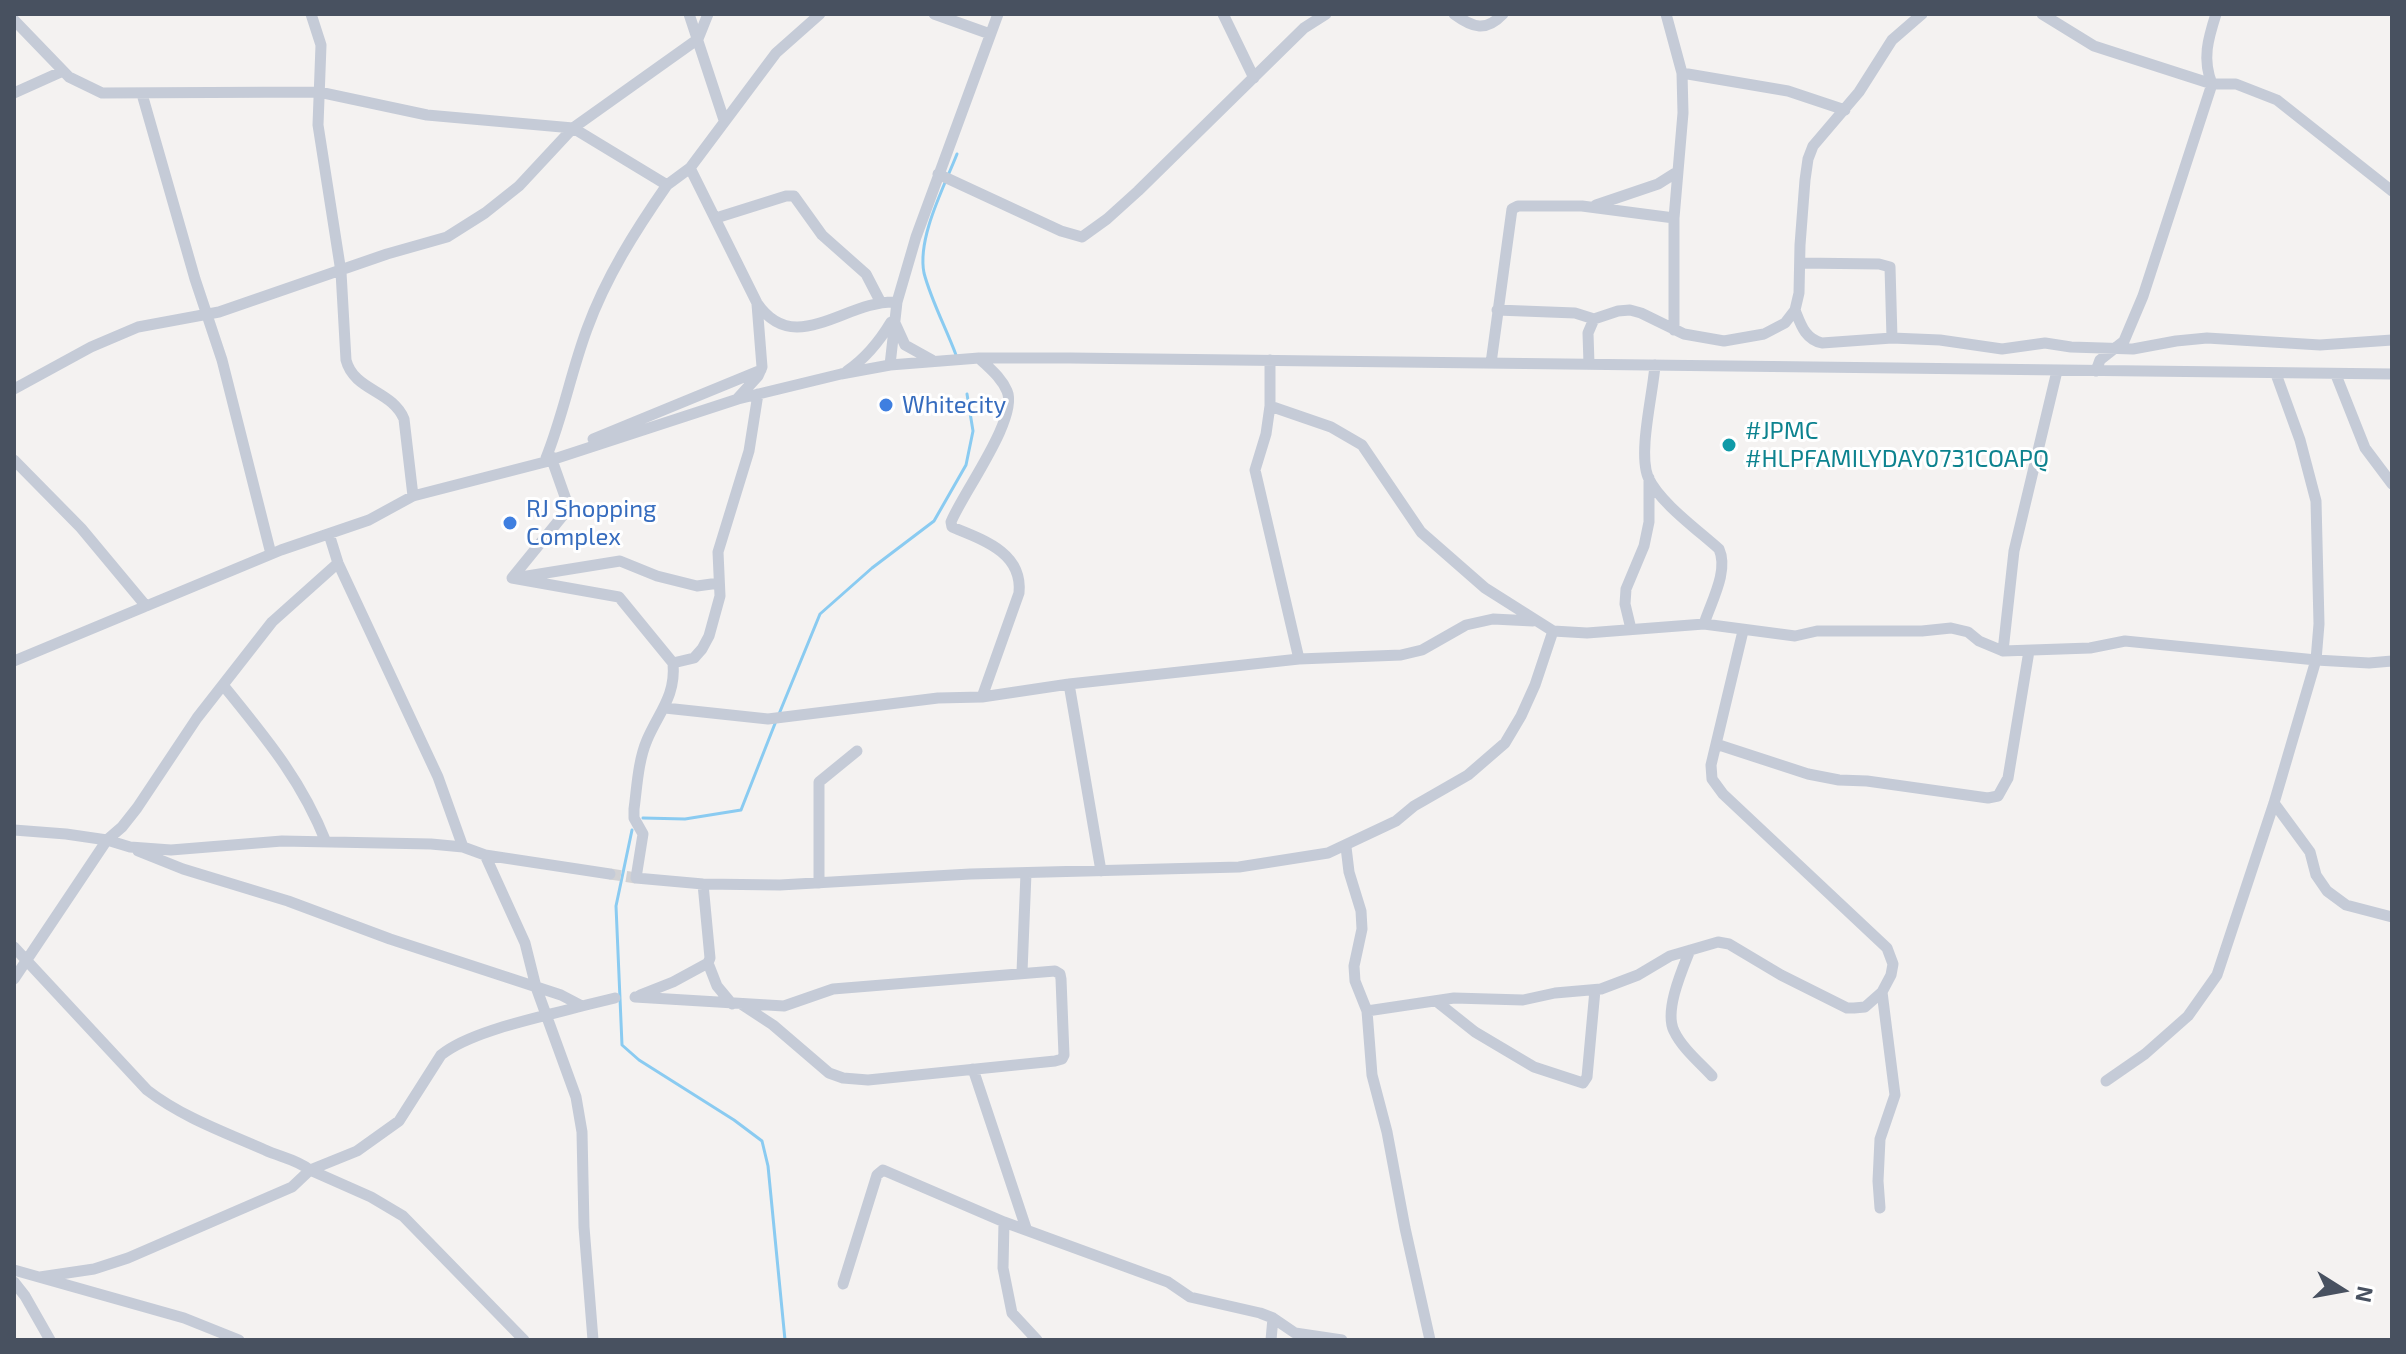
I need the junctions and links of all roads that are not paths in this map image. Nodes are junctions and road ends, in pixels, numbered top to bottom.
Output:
1 (311, 14) edge
2 (689, 14) edge
3 (708, 14) edge
4 (820, 14) edge
5 (934, 14) edge
6 (998, 14) edge
7 (1223, 14) edge
8 (1326, 14) edge
9 (1454, 14) edge
10 (1503, 14) edge
11 (1666, 14) edge
12 (1922, 14) edge
13 (2042, 14) edge
14 (2216, 14) edge
15 (14, 20) edge
16 (990, 34) junction
17 (698, 39) junction
18 (63, 71) junction
19 (1682, 73) junction
20 (1254, 78) junction
21 (2212, 84) junction
22 (319, 92) junction
23 (14, 93) edge
24 (142, 94) junction
25 (1845, 110) junction
26 (724, 120) junction
27 (573, 128) junction
28 (690, 168) junction
29 (1677, 172) junction
30 (938, 174) junction
31 (667, 185) junction
32 (2392, 191) edge
33 (1591, 207) junction
34 (716, 218) junction
35 (1674, 218) junction
36 (1800, 263) junction
37 (341, 272) junction
38 (880, 301) junction
39 (897, 302) junction
40 (757, 303) junction
41 (1497, 310) junction
42 (1795, 310) junction
43 (207, 314) junction
44 (894, 318) junction
45 (1594, 319) junction
46 (1674, 330) junction
47 (1892, 338) junction
48 (2392, 340) edge
49 (2117, 348) junction
50 (979, 358) junction
51 (1270, 360) junction
52 (933, 361) junction
53 (1491, 363) junction
54 (1589, 364) junction
55 (890, 365) junction
56 (1655, 365) junction
57 (761, 370) junction
58 (2057, 371) junction
59 (2096, 371) junction
60 (841, 374) junction
61 (2276, 374) junction
62 (2392, 374) edge
63 (2336, 375) junction
64 (14, 389) edge
65 (758, 394) junction
66 (738, 399) junction
67 (1270, 406) junction
68 (14, 460) edge
69 (552, 460) junction
70 (1649, 478) junction
71 (2392, 484) edge
72 (413, 496) junction
73 (329, 534) junction
74 (271, 554) junction
75 (338, 563) junction
76 (512, 578) junction
77 (719, 583) junction
78 (146, 606) junction
79 (1538, 621) junction
80 (1704, 624) junction
81 (1631, 629) junction
82 (1553, 631) junction
83 (1743, 631) junction
84 (2003, 651) junction
85 (2029, 651) junction
86 (1299, 659) junction
87 (2316, 660) junction
88 (14, 661) edge
89 (2392, 661) edge
90 (673, 663) junction
91 (1069, 684) junction
92 (223, 685) junction
93 (982, 697) junction
94 (665, 708) junction
95 (1716, 744) junction
96 (857, 751) dead end
97 (2274, 803) junction
98 (14, 830) edge
99 (107, 840) junction
100 (326, 842) junction
101 (130, 847) junction
102 (463, 847) junction
103 (1346, 847) junction
104 (485, 855) junction
105 (1101, 871) junction
106 (1026, 873) junction
107 (610, 874) tunnel mouth
108 (819, 883) junction
109 (703, 884) junction
110 (2392, 917) edge
111 (14, 947) edge
112 (1690, 950) junction
113 (27, 957) junction
114 (708, 963) junction
115 (1022, 972) junction
116 (14, 979) edge
117 (536, 987) junction
118 (1595, 990) junction
119 (1882, 992) junction
120 (615, 998) dead end
121 (1436, 1001) junction
122 (737, 1004) junction
123 (582, 1006) junction
124 (1367, 1011) junction
125 (546, 1016) junction
126 (973, 1069) junction
127 (1712, 1076) dead end
128 (2106, 1081) dead end
129 (310, 1170) junction
130 (1880, 1208) dead end
131 (1004, 1222) junction
132 (1026, 1228) junction
133 (14, 1270) edge
134 (40, 1277) junction
135 (14, 1282) edge
136 (843, 1284) dead end
137 (1273, 1318) junction
138 (50, 1340) edge
139 (239, 1340) edge
140 (524, 1340) edge
141 (593, 1340) edge
142 (1037, 1340) edge
143 (1271, 1340) edge
144 (1342, 1340) edge
145 (1430, 1340) edge

1 - 22 street
2 - 17 street
3 - 17 street
4 - 26 street
5 - 16 street
6 - 16 street
7 - 20 street
8 - 20 street
9 - 10 street
11 - 19 street
12 - 25 street
13 - 21 street
14 - 21 street
15 - 18 street
16 - 30 street
17 - 26 street
17 - 27 street
18 - 23 street
18 - 24 street
19 - 25 street
19 - 29 street
20 - 30 street
21 - 32 street
21 - 49 street
22 - 24 street
22 - 27 street
22 - 37 street
24 - 43 street
25 - 36 street
26 - 28 street
27 - 31 street
27 - 37 street
28 - 31 street
28 - 34 street
29 - 33 street
29 - 35 street
30 - 39 street
31 - 57 street
33 - 35 street
33 - 41 street
34 - 38 street
34 - 40 street
35 - 46 street
36 - 42 street
36 - 47 street
37 - 43 street
37 - 72 street
38 - 39 street
38 - 40 street
39 - 44 street
40 - 57 street
41 - 45 street
41 - 53 street
42 - 46 street
42 - 47 street
43 - 64 street
43 - 74 street
44 - 52 street
44 - 55 street
44 - 60 street
45 - 46 street
45 - 54 street
47 - 49 street
48 - 49 street
49 - 59 street
50 - 51 street
50 - 52 street
50 - 93 street
51 - 53 street
51 - 67 street
52 - 55 street
53 - 54 street
54 - 56 street
55 - 60 street
56 - 58 street
56 - 70 street
57 - 66 street
58 - 59 street
58 - 84 street
59 - 61 street
60 - 65 street
61 - 63 street
61 - 87 street
62 - 63 street
63 - 71 street
65 - 66 street
65 - 77 street
66 - 69 street
67 - 79 street
67 - 86 street
68 - 78 street
69 - 72 street
69 - 76 street
70 - 80 street
70 - 81 street
72 - 73 street
73 - 74 street
73 - 75 street
74 - 78 street
75 - 92 street
75 - 102 street
76 - 77 street
76 - 90 street
77 - 90 street
78 - 88 street
79 - 82 street
79 - 86 street
80 - 81 street
80 - 83 street
81 - 82 street
82 - 103 street
83 - 84 street
83 - 95 street
84 - 85 street
85 - 87 street
85 - 95 street
86 - 91 street
87 - 89 street
87 - 97 street
90 - 94 street
91 - 93 street
91 - 105 street
92 - 99 street
92 - 100 street
93 - 94 street
94 - 109 street
95 - 119 street
96 - 108 street
97 - 110 street
97 - 128 street
98 - 99 street
99 - 101 street
99 - 113 street
100 - 101 street
100 - 102 street
101 - 117 street
102 - 104 street
103 - 105 street
103 - 124 street
104 - 107 street
104 - 117 street
105 - 106 street
106 - 108 street
106 - 115 street
108 - 109 street
109 - 114 street
111 - 113 street
112 - 118 street
112 - 119 street
112 - 127 street
113 - 116 street
113 - 129 street
114 - 122 street
114 - 122 street
115 - 122 street
115 - 126 street
117 - 123 street
117 - 125 street
118 - 121 street
118 - 121 street
119 - 130 street
120 - 123 street
121 - 124 street
122 - 126 street
123 - 125 street
124 - 145 street
125 - 129 street
125 - 141 street
126 - 132 street
129 - 134 street
129 - 140 street
131 - 132 street
131 - 136 street
131 - 142 street
132 - 137 street
133 - 134 street
134 - 139 street
135 - 138 street
137 - 143 street
137 - 144 street

